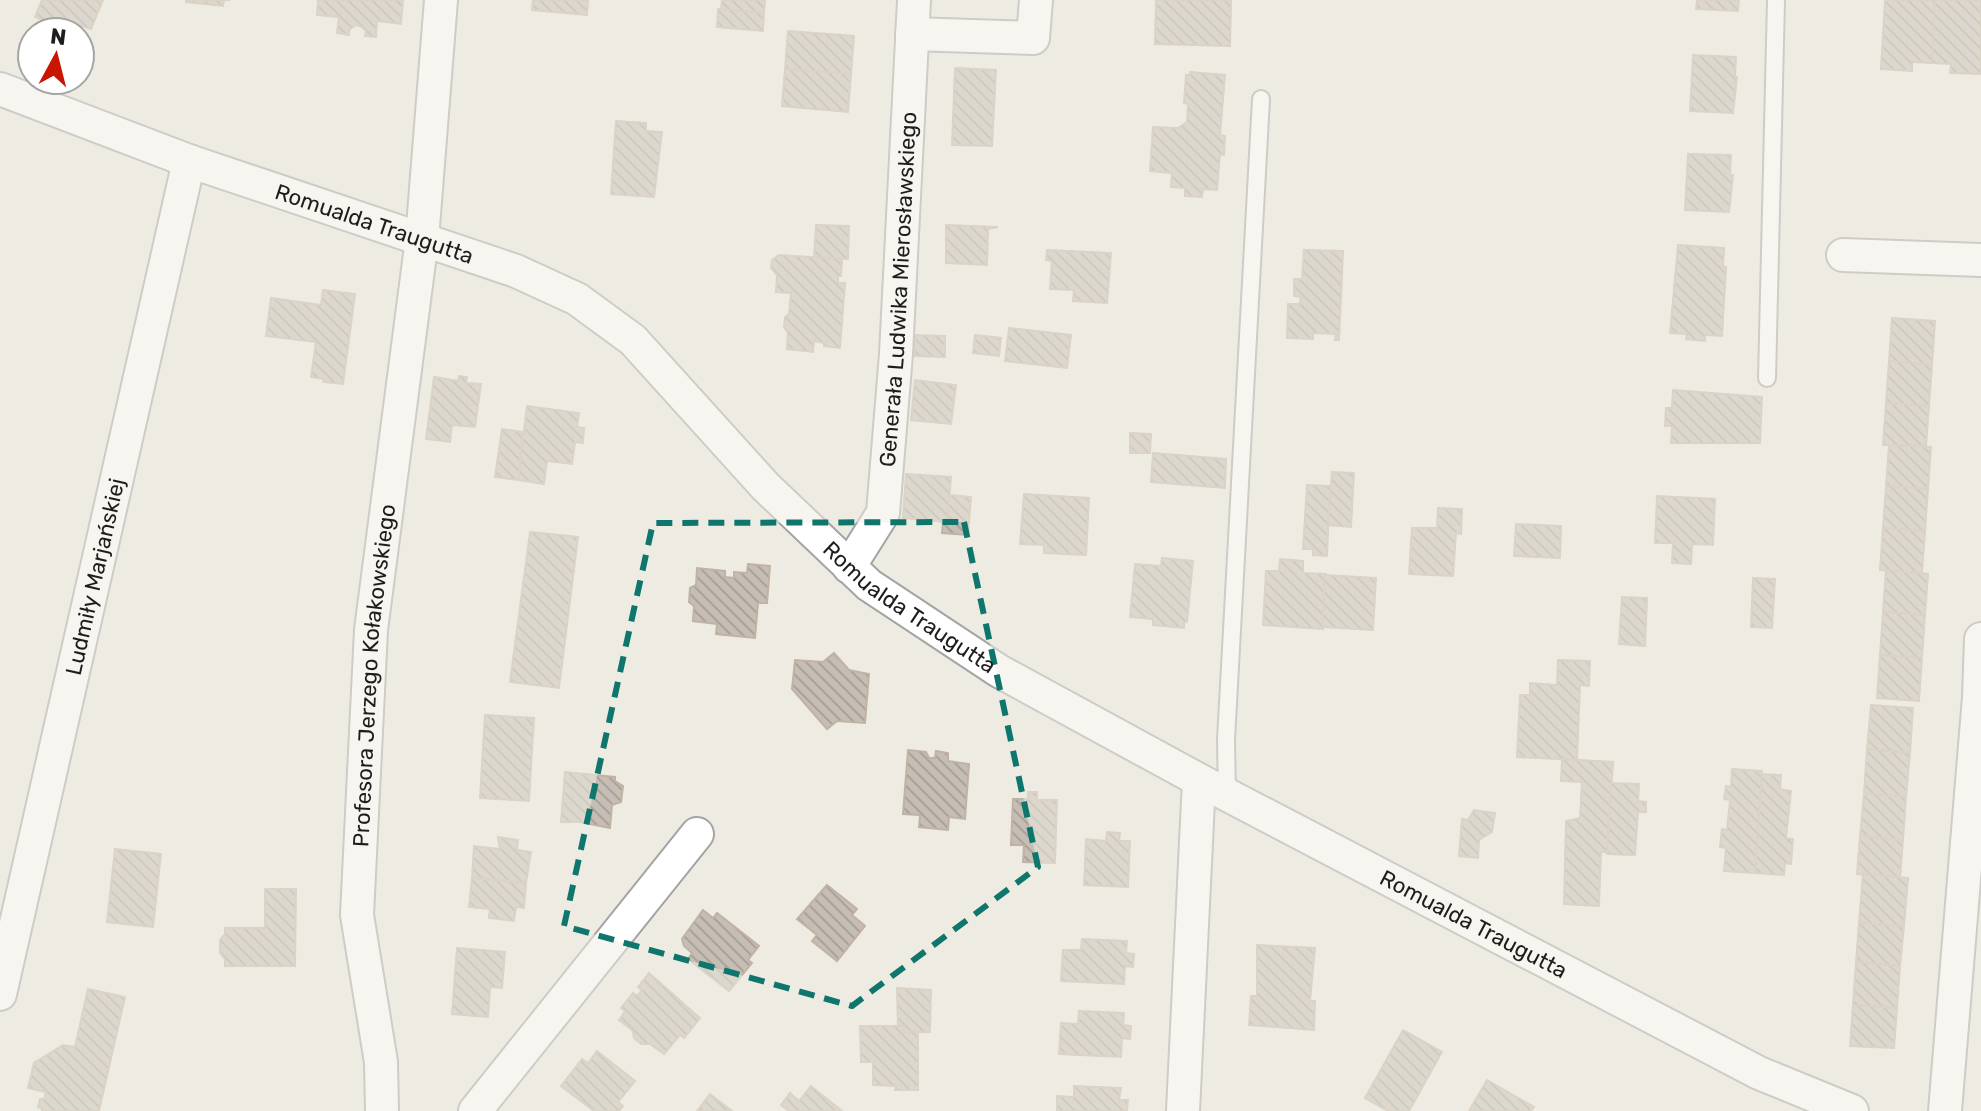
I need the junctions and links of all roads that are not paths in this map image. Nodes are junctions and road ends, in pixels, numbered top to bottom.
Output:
1 (441, 0) edge
2 (914, 0) edge
3 (1036, 0) edge
4 (1776, 0) edge
5 (912, 34) junction
6 (0, 89) edge
7 (1261, 99) dead end
8 (189, 161) junction
9 (422, 239) junction
10 (1843, 255) dead end
11 (1981, 260) edge
12 (1767, 378) dead end
13 (849, 567) junction
14 (1981, 639) edge
15 (1213, 787) junction
16 (697, 834) dead end
17 (0, 994) edge
18 (382, 1111) edge
19 (475, 1111) edge
20 (1183, 1111) edge
21 (1852, 1111) edge
22 (1945, 1111) edge

1 - 9 street, Profesora Jerzego Kołakowskiego
2 - 5 street, Generała Ludwika Mierosławskiego
3 - 5 street
4 - 12 lane
5 - 13 street, Generała Ludwika Mierosławskiego
6 - 8 street, Romualda Traugutta
7 - 15 lane
8 - 9 street, Romualda Traugutta
8 - 17 street, Ludmiły Marjańskiej
9 - 13 street, Romualda Traugutta
9 - 18 street, Profesora Jerzego Kołakowskiego
10 - 11 street
13 - 15 street, Romualda Traugutta
14 - 22 street
15 - 20 street
15 - 21 street, Romualda Traugutta
16 - 19 street

